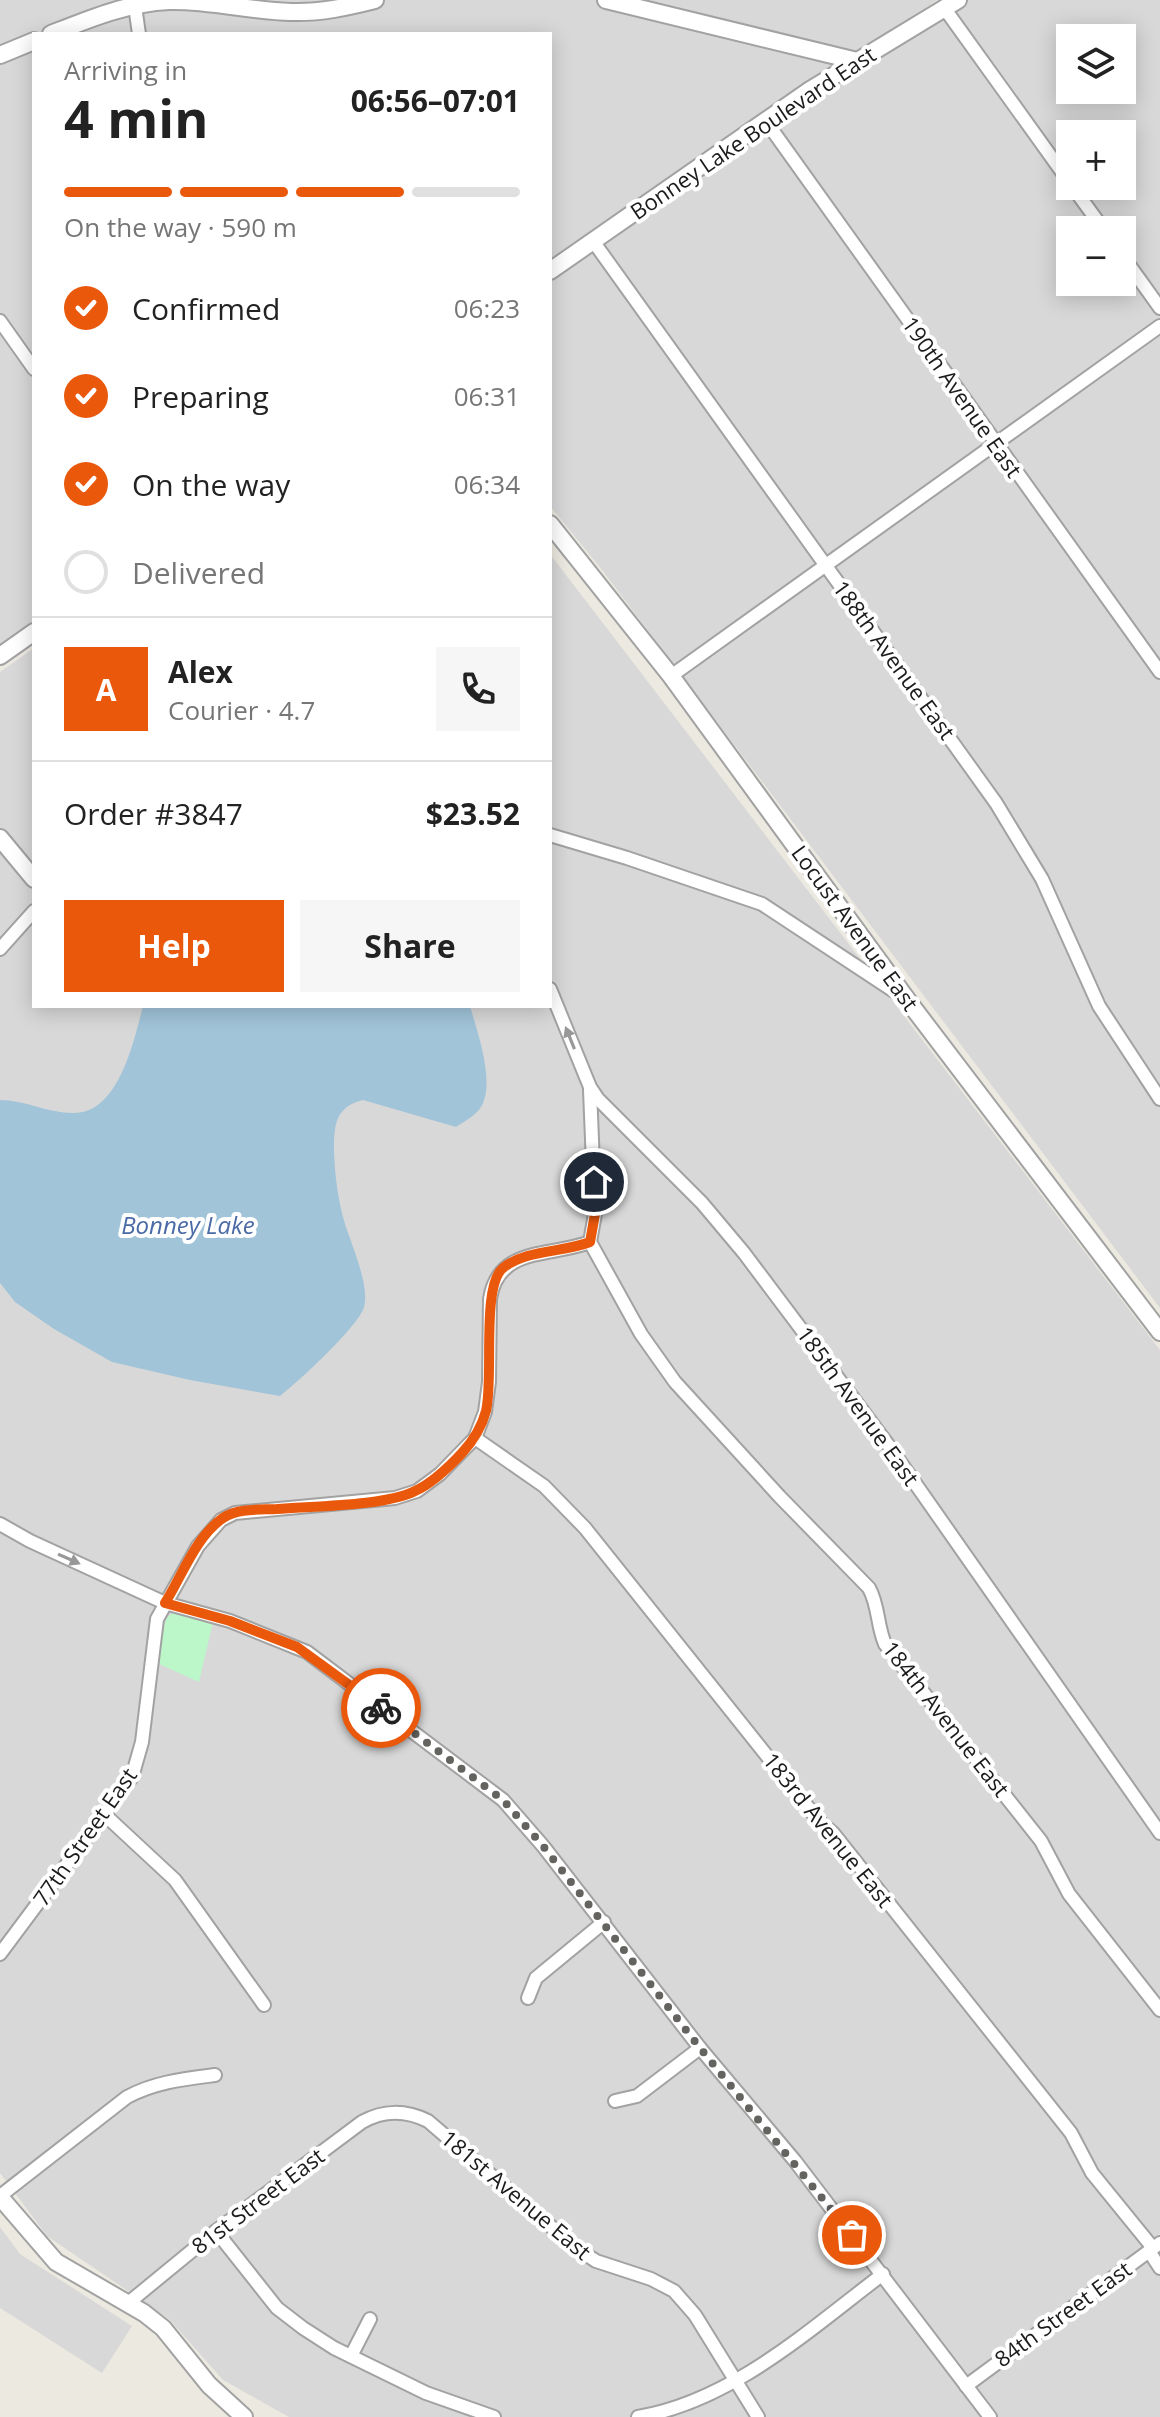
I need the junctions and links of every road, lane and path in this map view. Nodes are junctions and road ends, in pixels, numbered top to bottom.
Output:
1 (375, 0) edge
2 (606, 0) edge
3 (952, 5) edge
4 (135, 6) junction
5 (56, 32) edge
6 (139, 32) edge
7 (32, 42) edge
8 (0, 55) edge
9 (857, 61) junction
10 (765, 120) junction
11 (1056, 161) edge
12 (593, 241) junction
13 (552, 270) edge
14 (1136, 275) edge
15 (1160, 308) edge
16 (0, 321) edge
17 (1160, 326) edge
18 (32, 366) edge
19 (995, 444) junction
20 (552, 527) edge
21 (826, 565) junction
22 (32, 633) edge
23 (0, 656) edge
24 (1160, 672) edge
25 (671, 676) junction
26 (552, 836) edge
27 (0, 838) edge
28 (32, 877) edge
29 (32, 913) edge
30 (0, 949) edge
31 (552, 994) edge
32 (908, 1001) junction
33 (590, 1087) junction
34 (1160, 1099) edge
35 (590, 1242) junction
36 (1158, 1326) edge
37 (475, 1438) junction
38 (0, 1524) edge
39 (165, 1603) junction
40 (105, 1815) junction
41 (1160, 1833) edge
42 (604, 1922) junction
43 (0, 1954) edge
44 (528, 1998) dead end
45 (264, 2005) dead end
46 (1160, 2010) edge
47 (700, 2048) junction
48 (215, 2075) dead end
49 (615, 2101) dead end
50 (396, 2112) joint
51 (0, 2197) edge
52 (216, 2231) junction
53 (1154, 2248) edge
54 (1160, 2268) edge
55 (883, 2274) junction
56 (127, 2304) junction
57 (370, 2319) dead end
58 (351, 2356) junction
59 (735, 2381) junction
60 (966, 2386) junction
61 (652, 2416) edge
62 (244, 2417) edge
63 (494, 2417) edge
64 (638, 2417) edge
65 (758, 2417) edge
66 (990, 2417) edge

1 - 4 street
2 - 9 street
3 - 9 street, Bonney Lake Boulevard East
3 - 11 street
4 - 5 street
4 - 6 street
7 - 8 street
9 - 10 street, Bonney Lake Boulevard East
10 - 12 street, Bonney Lake Boulevard East
10 - 19 street, 190th Avenue East
12 - 13 street, Bonney Lake Boulevard East
12 - 21 street, 188th Avenue East
14 - 15 street
16 - 18 street
17 - 19 street
19 - 21 street
19 - 24 street, 190th Avenue East
20 - 25 street, Locust Avenue East
21 - 25 street
21 - 34 street, 188th Avenue East
22 - 23 street
25 - 32 street, Locust Avenue East
26 - 32 street
27 - 28 street
29 - 30 street
33 -> 31 street, 185th Avenue East
32 - 36 street, Locust Avenue East
33 - 35 street
33 - 41 street, 185th Avenue East
35 - 37 street, 77th Street East
35 - 46 street, 184th Avenue East
37 - 39 street, 77th Street East
37 - 53 street, 183rd Avenue East
38 -> 39 street
39 - 40 street, 77th Street East
39 - 42 street
40 - 43 street, 77th Street East
40 - 45 street
42 - 44 street
42 - 47 street
47 - 49 street
47 - 55 street
48 - 51 street
50 - 52 street, 81st Street East
50 - 59 street, 181st Avenue East
51 - 56 street
52 - 56 street, 81st Street East
52 - 58 street
53 - 54 street, 183rd Avenue East
53 - 60 street, 84th Street East
55 - 59 street
55 - 60 street
56 - 62 street
57 - 58 street
58 - 63 street
59 - 61 street
59 - 65 street, 181st Avenue East
60 - 66 street
61 - 64 street

